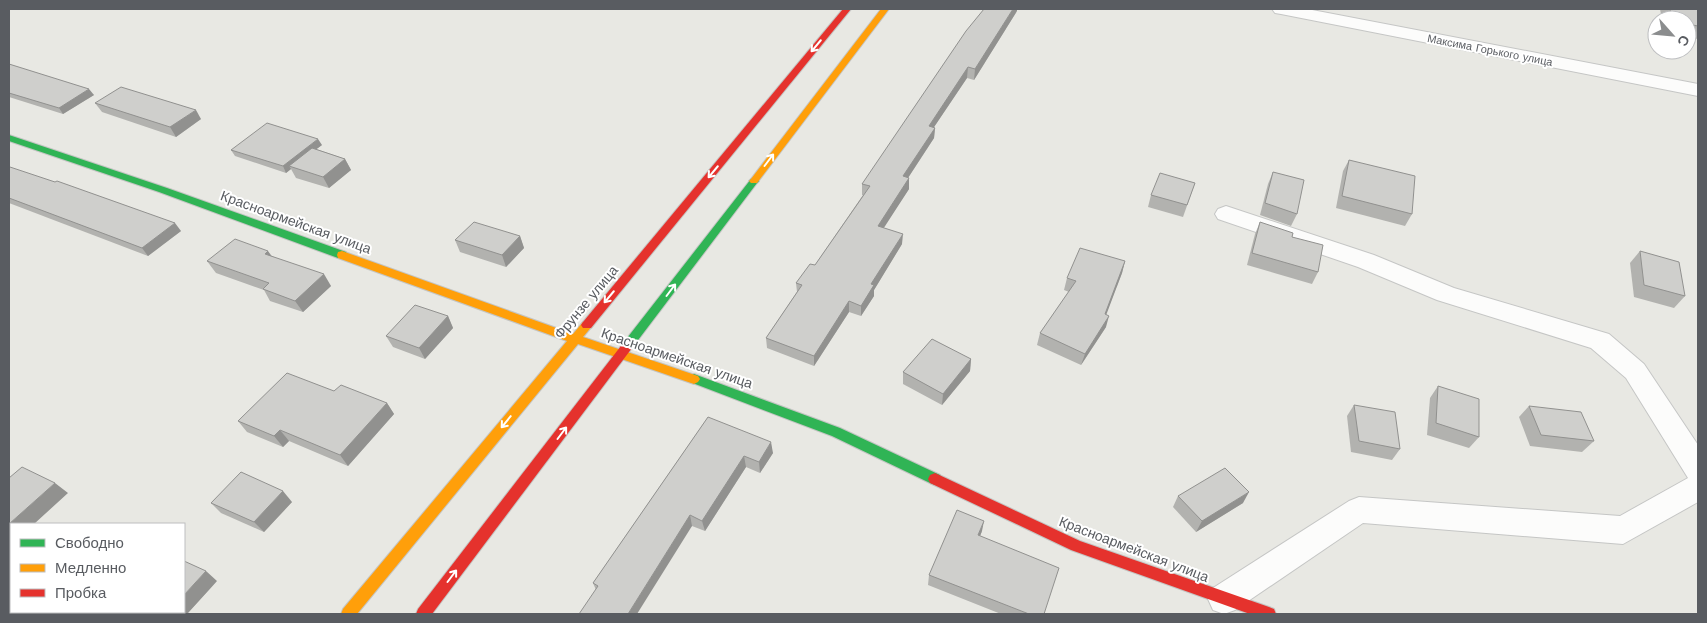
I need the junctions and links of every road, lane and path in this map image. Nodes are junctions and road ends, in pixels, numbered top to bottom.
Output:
1 (847, 9) edge
2 (885, 9) edge
3 (1282, 9) edge
4 (1698, 90) edge
5 (9, 138) edge
6 (1226, 214) dead end
7 (574, 339) junction
8 (621, 355) junction
9 (1698, 469) edge
10 (1698, 487) edge
11 (1224, 599) junction
12 (348, 614) edge
13 (423, 614) edge
14 (1269, 614) edge

1 -> 7 main road, Фрунзе улица
8 -> 2 main road
3 - 4 street, Максима Горького улица
5 - 7 main road, Красноармейская улица
6 - 9 street
7 - 8 main road, Красноармейская улица
7 -> 12 main road, Фрунзе улица
8 - 11 main road, Красноармейская улица
13 -> 8 main road
10 - 11 street
11 - 14 main road, Красноармейская улица

